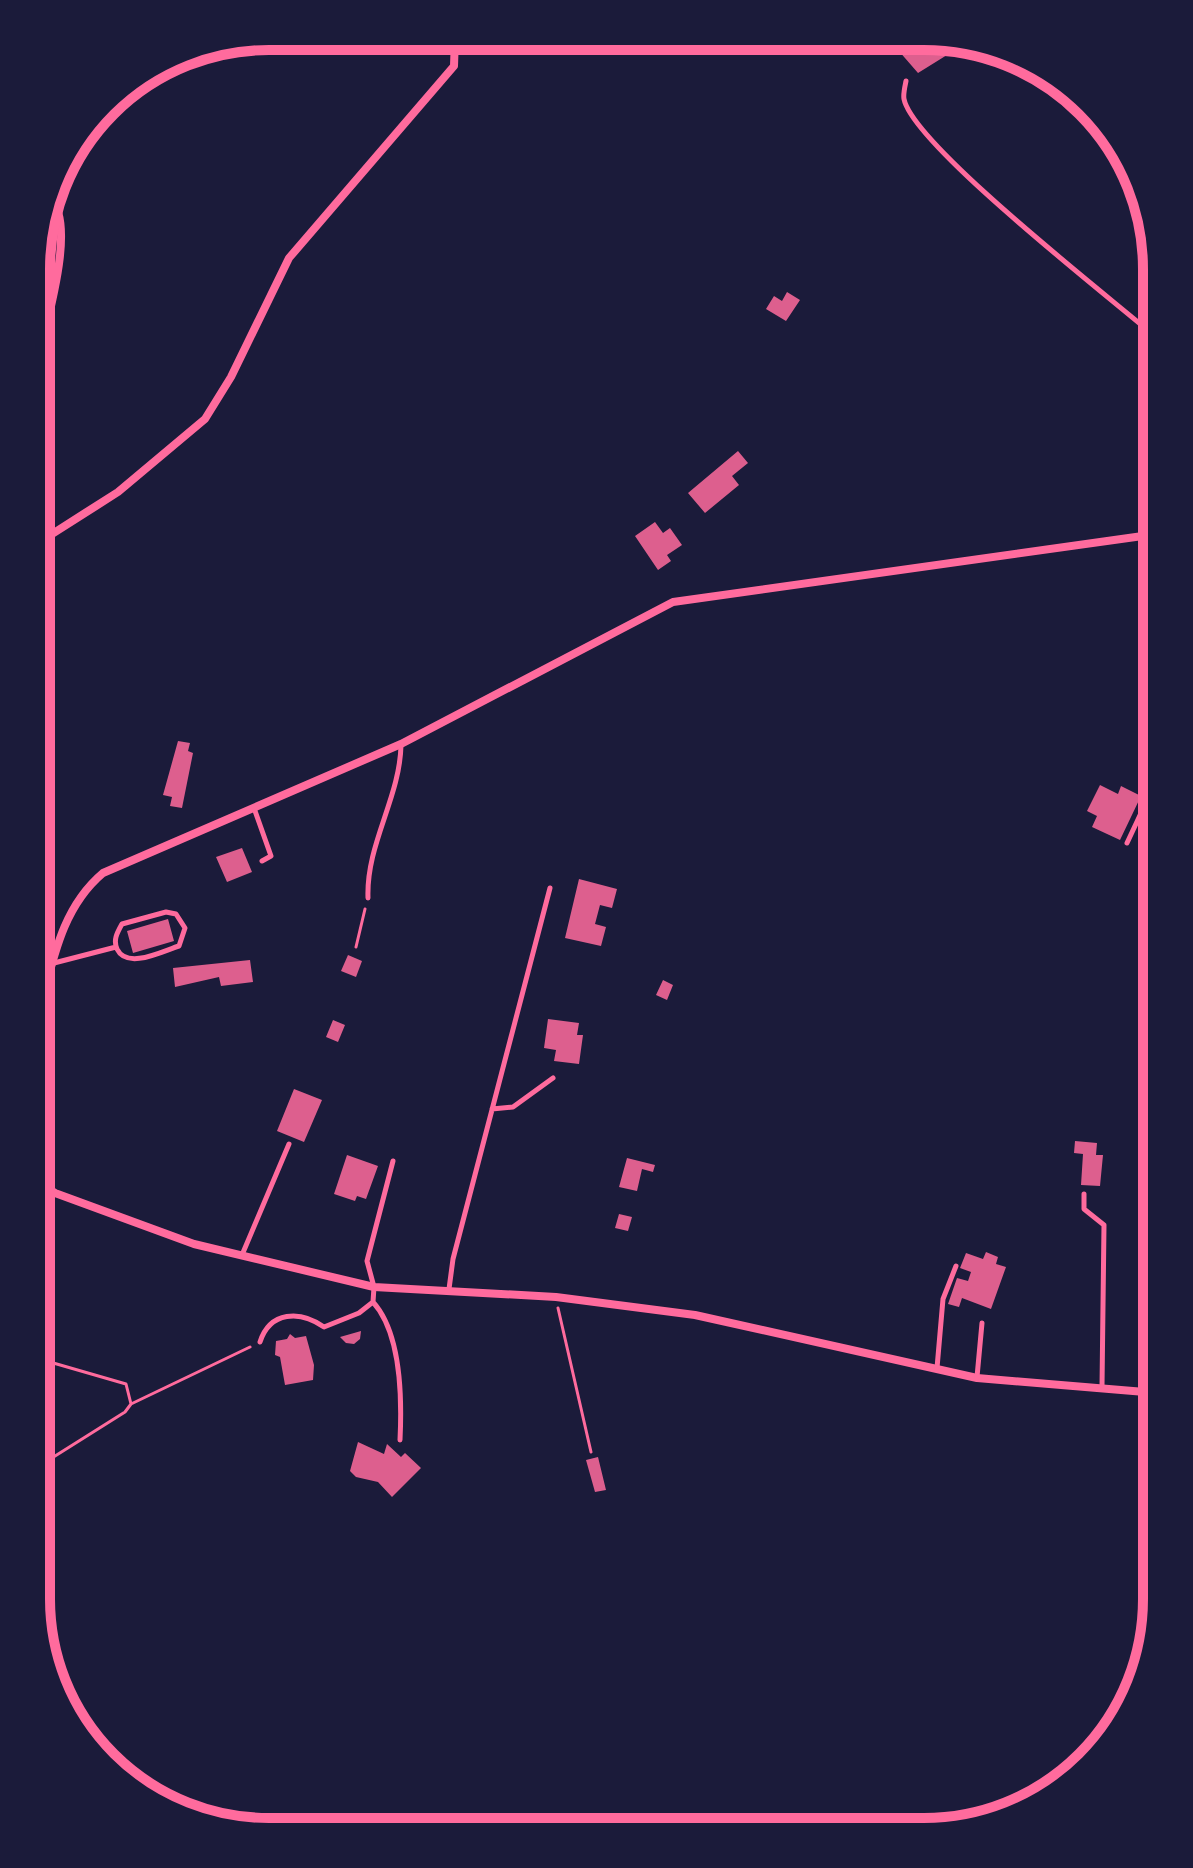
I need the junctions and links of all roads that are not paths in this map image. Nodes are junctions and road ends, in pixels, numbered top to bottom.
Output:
1 (455, 50) edge
2 (906, 81) dead end
3 (57, 211) edge
4 (50, 306) edge
5 (1143, 326) edge
6 (50, 535) edge
7 (1143, 536) edge
8 (401, 744) junction
9 (254, 808) junction
10 (1143, 809) edge
11 (1127, 843) dead end
12 (262, 861) dead end
13 (550, 888) dead end
14 (368, 898) road end
15 (116, 947) junction
16 (54, 963) junction
17 (50, 976) edge
18 (553, 1078) dead end
19 (492, 1109) junction
20 (289, 1144) dead end
21 (393, 1161) dead end
22 (50, 1191) edge
23 (1084, 1194) dead end
24 (242, 1255) junction
25 (956, 1266) dead end
26 (374, 1287) junction
27 (449, 1289) junction
28 (373, 1302) junction
29 (982, 1323) dead end
30 (260, 1342) road end
31 (937, 1369) junction
32 (977, 1378) junction
33 (1102, 1387) junction
34 (1143, 1391) edge
35 (400, 1440) dead end

1 - 6 street
2 - 5 lane
3 - 4 street
7 - 8 street
8 - 9 street
8 - 14 lane
9 - 12 lane
9 - 16 street
10 - 11 lane
13 - 19 lane
15 - 15 lane
15 - 16 lane
16 - 17 street
18 - 19 lane
19 - 27 lane
20 - 24 lane
21 - 26 lane
22 - 24 street
23 - 33 lane
24 - 26 street
25 - 31 lane
26 - 27 street
26 - 28 lane
27 - 31 street
28 - 30 lane
28 - 35 lane
29 - 32 lane
31 - 32 street
32 - 33 street
33 - 34 street

